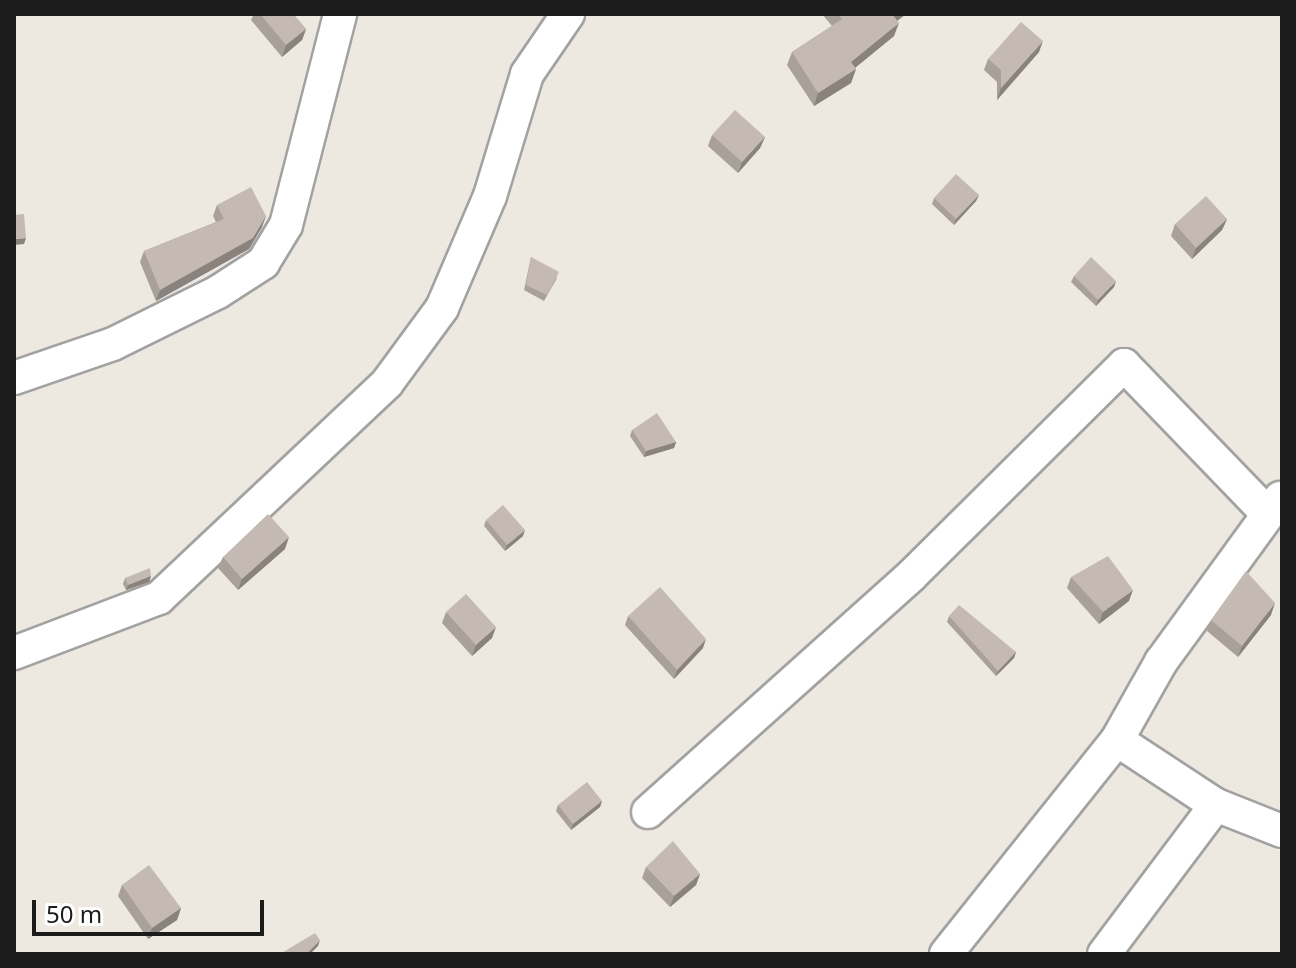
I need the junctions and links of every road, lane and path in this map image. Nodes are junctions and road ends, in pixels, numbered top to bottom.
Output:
1 (340, 14) edge
2 (568, 14) edge
3 (14, 378) edge
4 (1275, 505) edge
5 (14, 653) edge
6 (1117, 740) junction
7 (1216, 805) junction
8 (648, 812) dead end
9 (1282, 831) edge
10 (946, 954) edge
11 (1104, 954) edge

1 - 3 street
2 - 5 street
4 - 6 street
4 - 8 street
6 - 7 street
6 - 10 street
7 - 9 street
7 - 11 street

